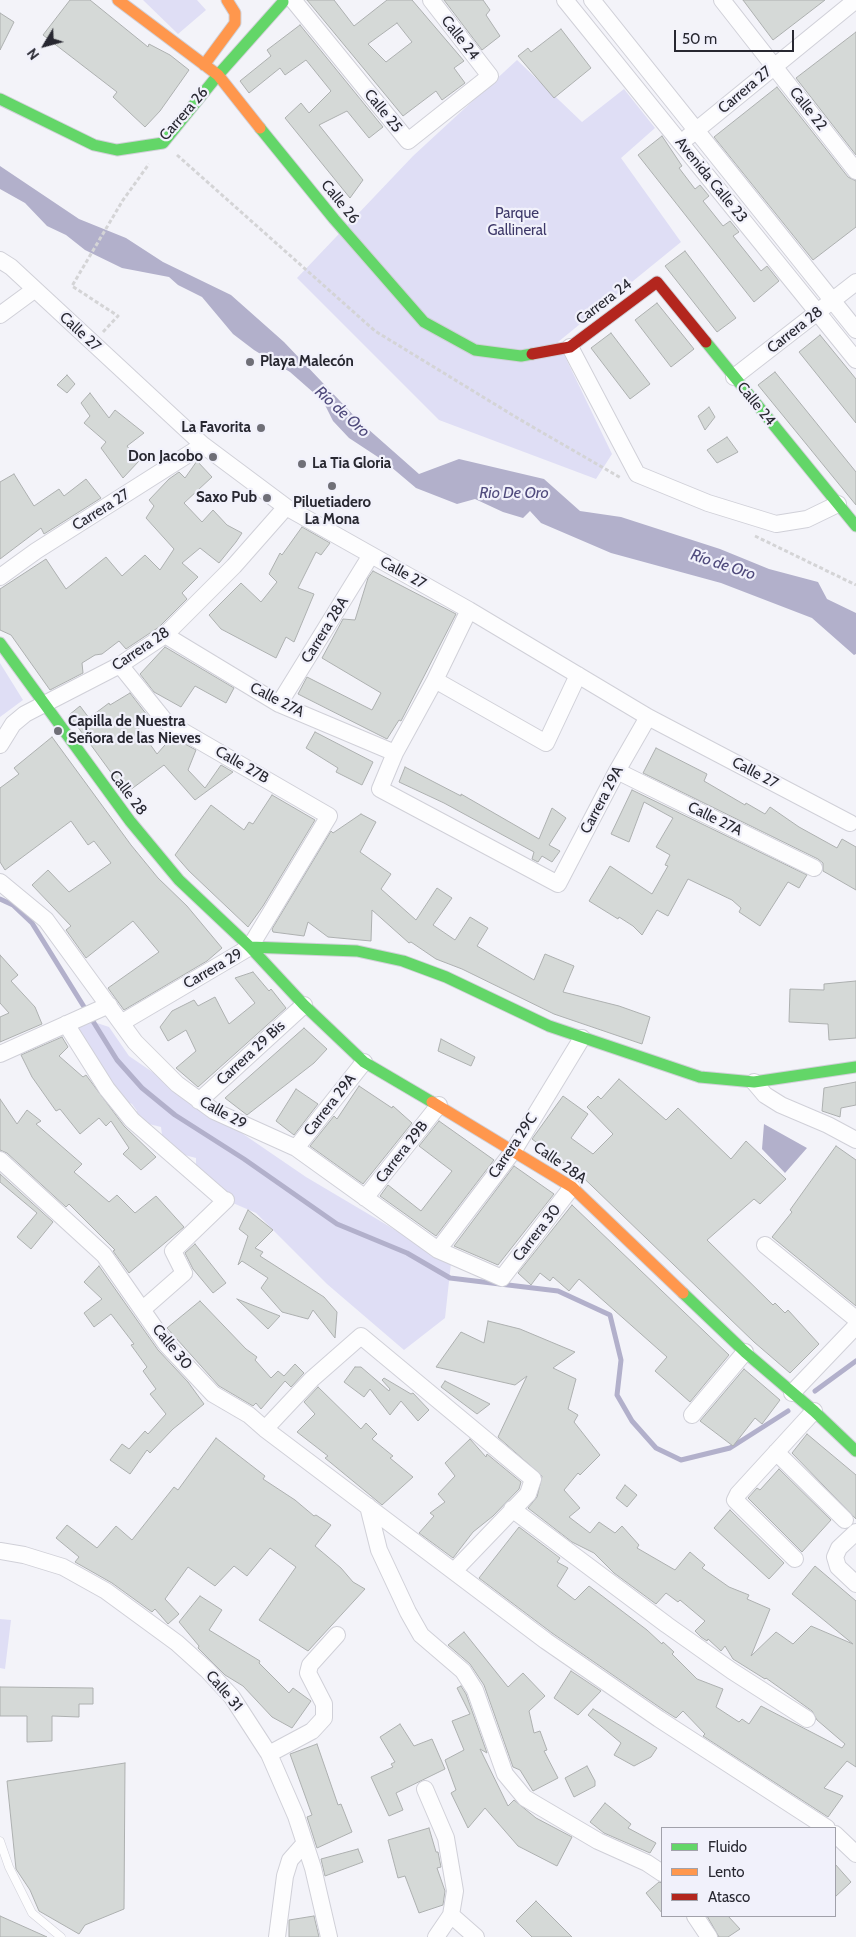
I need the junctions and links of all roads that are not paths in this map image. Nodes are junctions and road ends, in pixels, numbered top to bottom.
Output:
1 (118, 0) edge
2 (228, 0) edge
3 (431, 0) edge
4 (565, 0) edge
5 (592, 0) edge
6 (722, 0) edge
7 (856, 0) edge
8 (287, 1) edge
9 (204, 64) junction
10 (774, 66) junction
11 (218, 75) junction
12 (490, 76) joint
13 (0, 99) edge
14 (696, 130) junction
15 (681, 144) junction
16 (850, 152) edge
17 (856, 171) edge
18 (0, 260) edge
19 (657, 282) joint
20 (856, 282) edge
21 (34, 290) junction
22 (832, 301) junction
23 (817, 312) junction
24 (0, 315) edge
25 (856, 330) edge
26 (570, 347) junction
27 (856, 360) edge
28 (734, 377) junction
29 (203, 445) junction
30 (838, 504) junction
31 (286, 507) junction
32 (856, 526) edge
33 (371, 555) junction
34 (0, 577) edge
35 (469, 610) junction
36 (165, 636) junction
37 (0, 643) edge
38 (120, 665) junction
39 (578, 675) junction
40 (435, 680) junction
41 (43, 704) junction
42 (278, 704) junction
43 (648, 717) junction
44 (0, 745) edge
45 (395, 753) junction
46 (617, 771) junction
47 (329, 816) joint
48 (850, 823) dead end
49 (814, 868) dead end
50 (0, 882) edge
51 (250, 947) junction
52 (304, 1005) junction
53 (103, 1008) junction
54 (69, 1023) junction
55 (121, 1023) junction
56 (582, 1038) junction
57 (0, 1054) edge
58 (364, 1062) junction
59 (856, 1067) edge
60 (754, 1082) junction
61 (199, 1101) junction
62 (439, 1105) junction
63 (856, 1140) edge
64 (296, 1148) junction
65 (514, 1150) junction
66 (0, 1160) edge
67 (572, 1187) junction
68 (365, 1198) junction
69 (765, 1245) dead end
70 (438, 1250) junction
71 (502, 1278) joint
72 (143, 1309) junction
73 (856, 1319) edge
74 (856, 1326) edge
75 (745, 1352) junction
76 (792, 1393) junction
77 (814, 1412) junction
78 (692, 1415) dead end
79 (264, 1429) junction
80 (856, 1451) edge
81 (776, 1452) junction
82 (368, 1506) junction
83 (512, 1509) junction
84 (850, 1526) edge
85 (0, 1551) edge
86 (795, 1559) dead end
87 (454, 1571) junction
88 (856, 1584) edge
89 (337, 1635) dead end
90 (807, 1719) dead end
91 (268, 1754) junction
92 (425, 1789) dead end
93 (825, 1827) edge
94 (836, 1835) edge
95 (0, 1841) edge
96 (305, 1843) junction
97 (856, 1854) edge
98 (661, 1872) edge
99 (451, 1915) junction
100 (695, 1917) edge
101 (61, 1937) edge
102 (277, 1937) edge
103 (329, 1937) edge
104 (436, 1937) edge
105 (476, 1937) edge
106 (709, 1937) edge

1 - 9 street, Calle 26
2 - 8 street
2 - 9 street, Carrera 26
3 - 12 street, Calle 24
4 - 15 street, Avenida Calle 23
5 - 14 street, Avenida Calle 23
6 - 10 street, Calle 22
7 - 10 street, Carrera 27
8 - 11 street, Carrera 26
8 - 12 street, Calle 25
9 - 11 street, Calle 26
10 - 14 street, Carrera 27
10 - 16 street, Calle 22
11 - 13 street, Carrera 26
11 - 26 street, Calle 26
14 - 15 street, Carrera 27
14 - 22 street, Avenida Calle 23
15 - 23 street, Avenida Calle 23
16 - 17 street, Calle 22
18 - 21 street, Calle 27
19 - 26 street, Carrera 24
19 - 28 street, Calle 24
20 - 22 street, Carrera 28
21 - 24 street
21 - 29 street, Calle 27
22 - 23 street, Carrera 28
22 - 25 street, Avenida Calle 23
23 - 27 street, Avenida Calle 23
23 - 28 street, Carrera 28
26 - 30 street
28 - 30 street, Calle 24
29 - 31 street, Calle 27
29 - 34 street, Carrera 27
30 - 32 street, Calle 24
31 - 33 street, Calle 27
31 - 36 street, Carrera 28
33 - 35 street, Calle 27
33 - 42 street, Carrera 28A
35 - 39 street, Calle 27
35 - 40 street
36 - 38 street, Carrera 28
36 - 42 street, Calle 27A
37 - 41 street, Calle 28
38 - 41 street, Carrera 28
38 - 47 street, Calle 27B
39 - 40 street
39 - 43 street, Calle 27
40 - 45 street
41 - 44 street, Carrera 28
41 - 51 street, Calle 28
42 - 45 street, Calle 27A
43 - 46 street, Carrera 29A
43 - 48 street, Calle 27
45 - 46 street, Carrera 29A
46 - 49 street, Calle 27A
47 - 51 street, Carrera 29
50 - 53 street, Calle 29
51 - 52 street, Calle 28A
51 - 55 street, Carrera 29
51 - 56 street
52 - 58 street, Calle 28A
52 - 61 street, Carrera 29 Bis
53 - 54 street
53 - 55 street, Calle 29
54 - 57 street
54 - 72 street
55 - 61 street, Calle 29
56 - 60 street
56 - 65 street, Carrera 29C
58 - 62 street, Calle 28A
58 - 64 street, Carrera 29A
59 - 60 street
60 - 63 street
61 - 64 street, Calle 29
62 - 65 street, Calle 28A
62 - 68 street, Carrera 29B
64 - 68 street, Calle 29
65 - 67 street, Calle 28A
65 - 70 street, Carrera 29C
66 - 72 street, Calle 30
67 - 71 street, Carrera 30
67 - 75 street, Calle 28A
68 - 70 street, Calle 29
69 - 73 street
70 - 71 street, Calle 29
72 - 79 street, Calle 30
74 - 76 street
75 - 76 street, Calle 28A
75 - 78 street
76 - 77 street, Calle 28A
77 - 80 street, Calle 28A
77 - 81 street
79 - 82 street, Calle 30
79 - 83 street
81 - 84 street
81 - 86 street
82 - 87 street, Calle 30
82 - 98 street
83 - 87 street
83 - 90 street
84 - 88 street
85 - 91 street, Calle 31
87 - 93 street, Calle 30
89 - 91 street
91 - 96 street, Calle 31
92 - 99 street
94 - 97 street
95 - 101 lane
96 - 102 street
96 - 103 street, Calle 31
99 - 104 street
99 - 105 street
100 - 106 street

